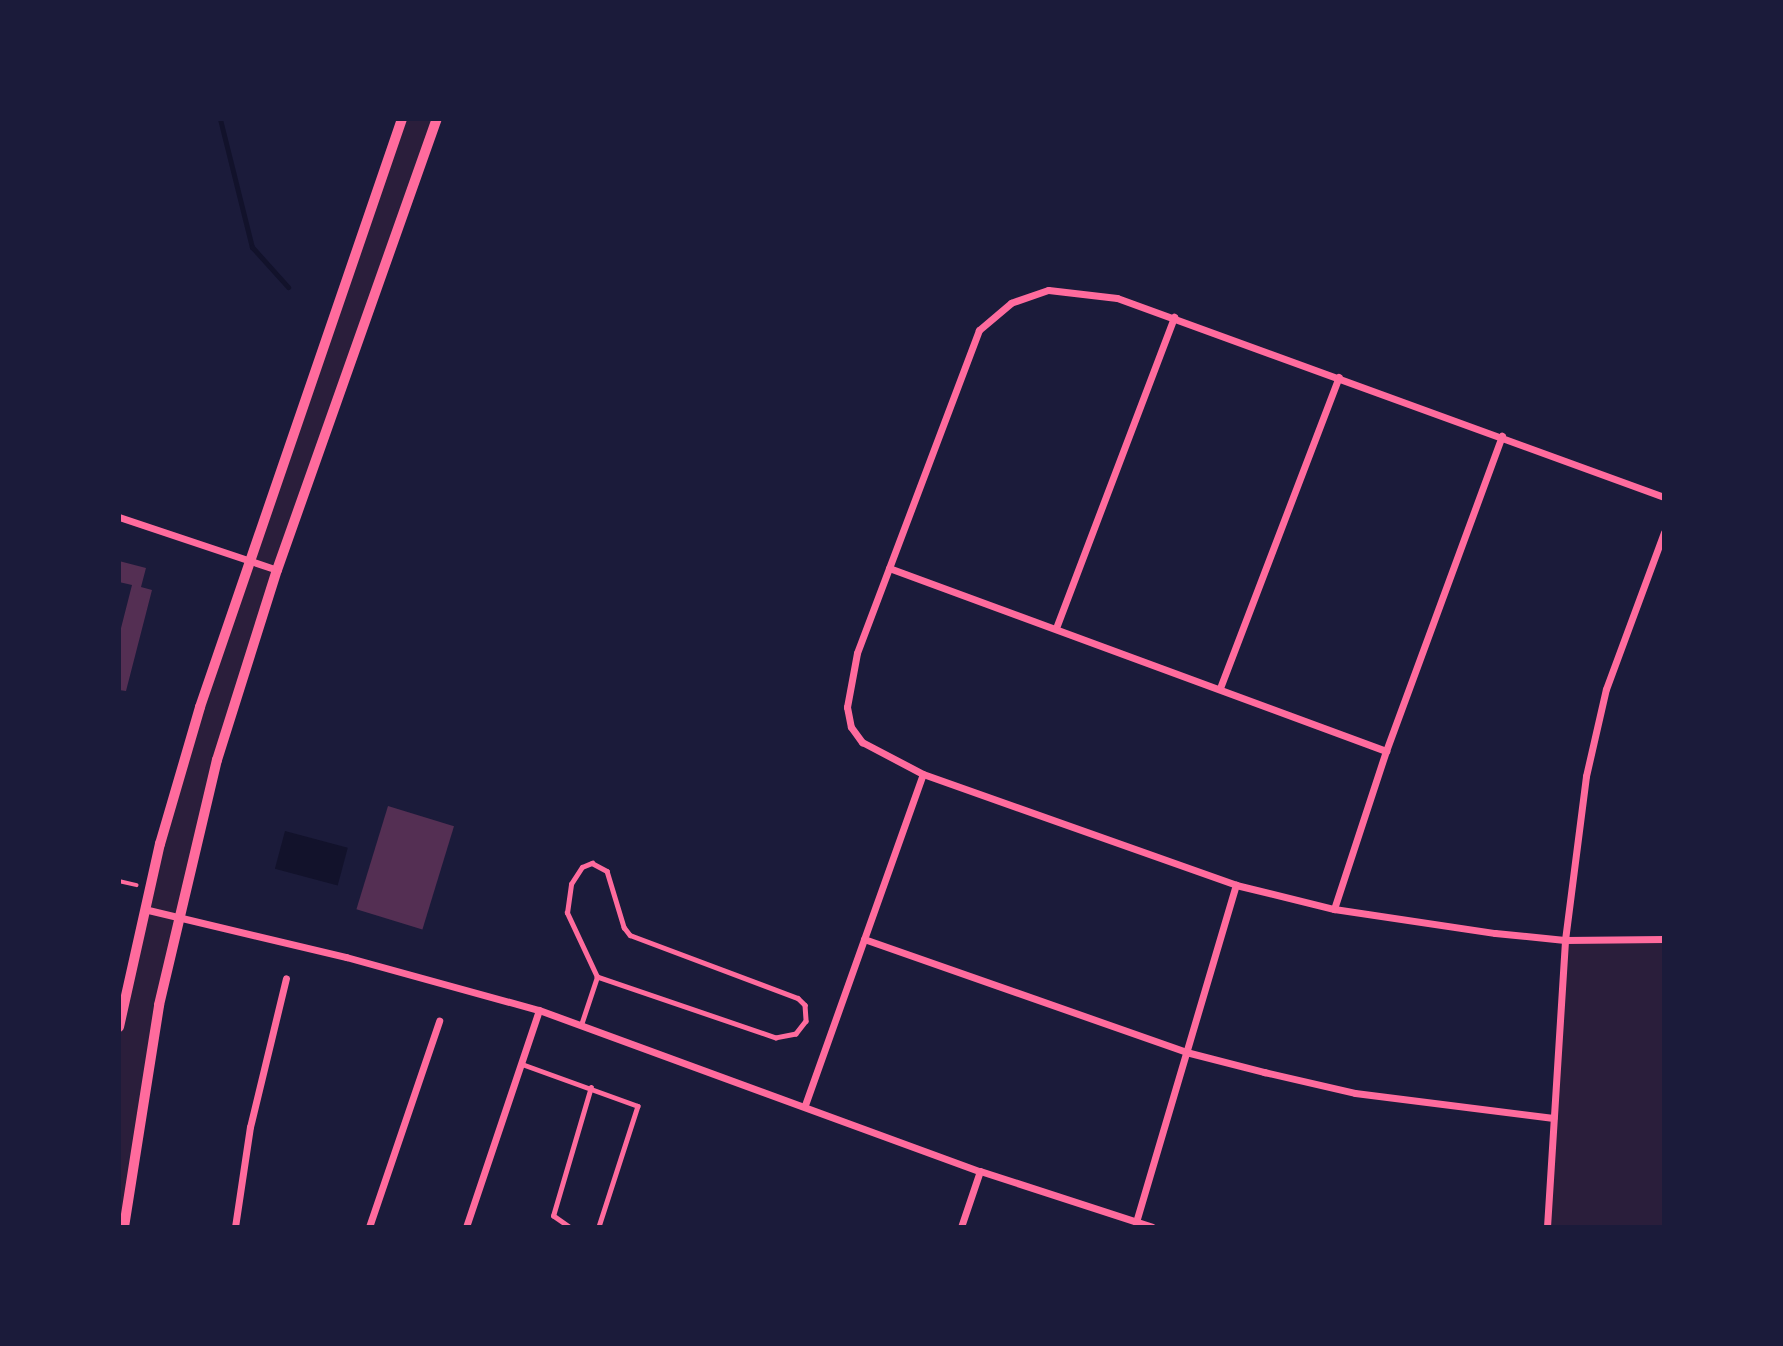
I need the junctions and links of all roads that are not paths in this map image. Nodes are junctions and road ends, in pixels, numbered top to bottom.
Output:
1 (402, 119) edge
2 (437, 119) edge
3 (1174, 317) junction
4 (1339, 377) junction
5 (1502, 436) junction
6 (1664, 497) edge
7 (119, 517) edge
8 (1664, 532) edge
9 (248, 560) junction
10 (889, 568) junction
11 (277, 570) junction
12 (1056, 628) junction
13 (1220, 688) junction
14 (1386, 751) junction
15 (923, 774) junction
16 (1236, 885) junction
17 (144, 909) junction
18 (1334, 909) junction
19 (177, 916) junction
20 (864, 939) junction
21 (1664, 939) edge
22 (1565, 940) junction
23 (597, 977) junction
24 (286, 978) dead end
25 (539, 1010) junction
26 (439, 1021) dead end
27 (581, 1025) junction
28 (119, 1027) edge
29 (1186, 1052) junction
30 (521, 1063) junction
31 (591, 1087) junction
32 (804, 1105) junction
33 (1553, 1118) junction
34 (980, 1171) junction
35 (1118, 1217) junction
36 (1136, 1222) junction
37 (124, 1227) edge
38 (235, 1227) edge
39 (369, 1227) edge
40 (466, 1227) edge
41 (569, 1227) edge
42 (599, 1227) edge
43 (961, 1227) edge
44 (1115, 1227) edge
45 (1152, 1227) edge
46 (1547, 1227) edge

1 - 9 street
2 - 11 street
3 - 4 street
3 - 10 street
3 - 12 street
4 - 5 street
4 - 13 street
5 - 6 street
5 - 14 street
7 - 9 street
8 - 22 street
9 - 11 street
9 - 17 street
10 - 12 street
10 - 15 street
11 - 19 street
12 - 13 street
13 - 14 street
14 - 18 street
15 - 16 street
15 - 20 street
16 - 18 street
16 - 29 street
17 - 19 street
17 - 28 street
18 - 22 street
19 - 25 street
19 - 37 street
20 - 29 street
20 - 32 street
21 - 22 street
22 - 33 street
23 - 23 lane
23 - 27 lane
24 - 38 street
25 - 27 street
25 - 30 street
26 - 39 street
27 - 32 street
29 - 33 street
29 - 36 street
30 - 31 lane
30 - 40 street
31 - 41 lane
31 - 42 lane
32 - 34 street
33 - 46 street
34 - 35 street
34 - 43 street
35 - 36 street
35 - 44 street
36 - 45 street

